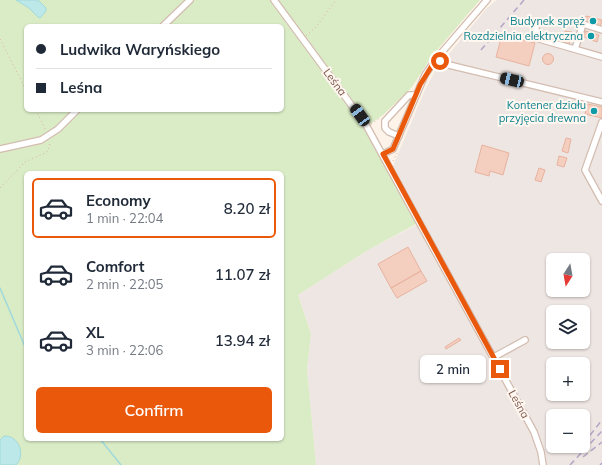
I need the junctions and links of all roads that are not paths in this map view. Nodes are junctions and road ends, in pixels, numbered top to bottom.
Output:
1 (190, 0) edge
2 (274, 0) edge
3 (487, 0) edge
4 (165, 24) edge
5 (536, 27) dead end
6 (602, 30) edge
7 (575, 49) junction
8 (602, 57) edge
9 (436, 59) junction
10 (416, 95) junction
11 (602, 102) edge
12 (75, 112) edge
13 (602, 122) edge
14 (399, 136) junction
15 (0, 149) edge
16 (383, 154) junction
17 (602, 201) edge
18 (525, 340) dead end
19 (494, 357) junction
20 (543, 465) edge

1 - 4 street
2 - 16 street, Leśna
3 - 9 street
5 - 7 street
6 - 7 street
7 - 8 street
9 - 10 street
9 - 11 street
10 - 14 street
10 - 14 street
12 - 15 street
13 - 17 street
14 - 16 street
16 - 19 street, Leśna
18 - 19 street
19 - 20 street, Leśna

